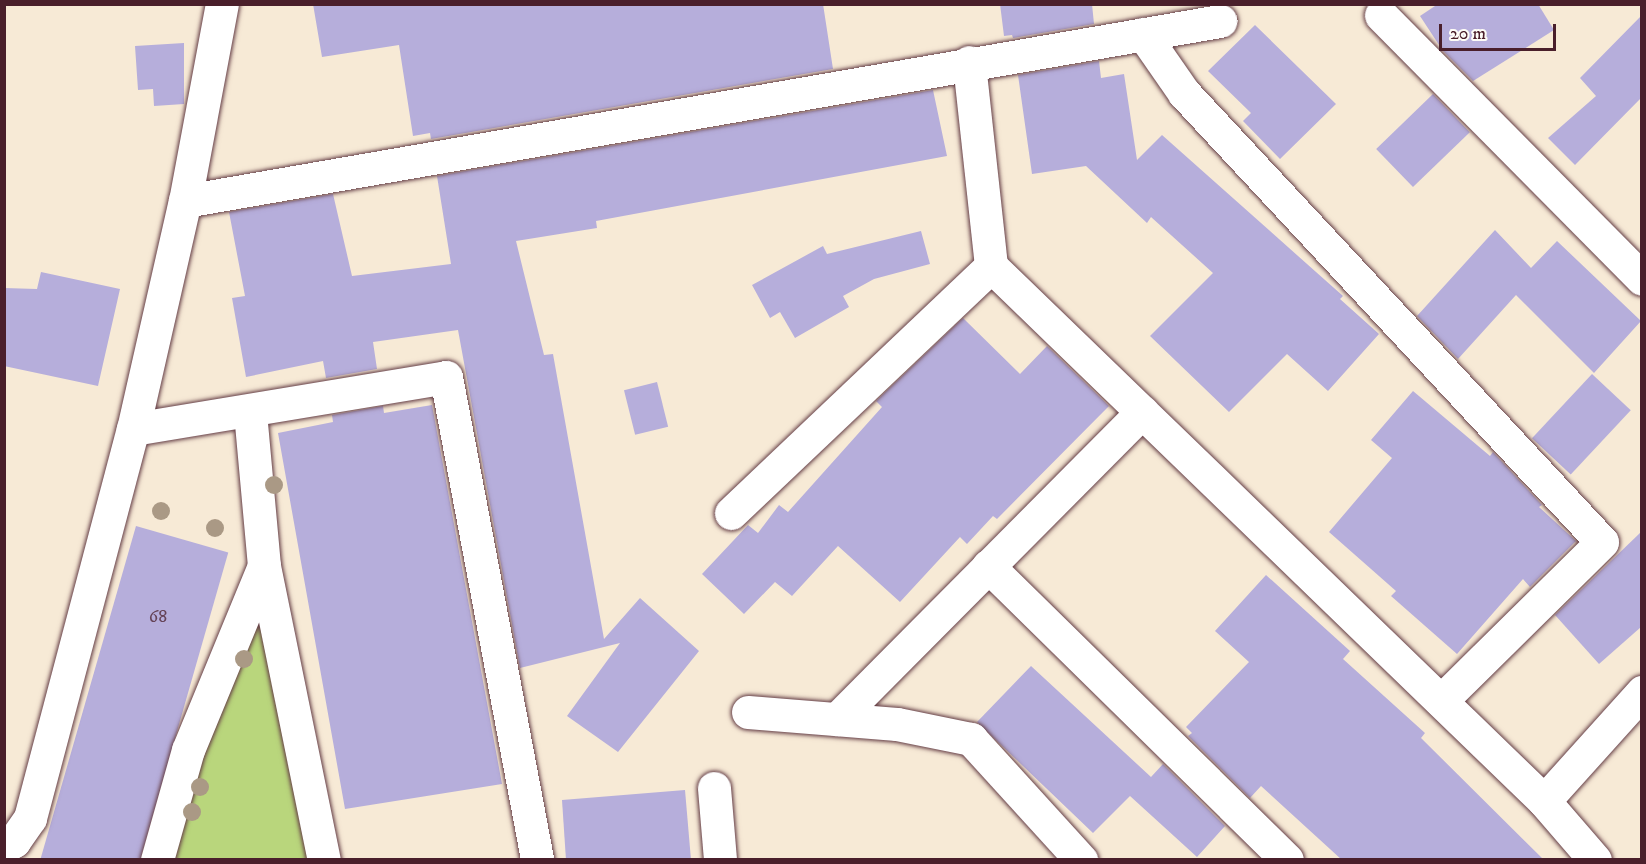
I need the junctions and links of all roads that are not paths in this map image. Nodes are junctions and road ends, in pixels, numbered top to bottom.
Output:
1 (224, 5) edge
2 (1381, 15) dead end
3 (1220, 21) dead end
4 (1143, 34) junction
5 (969, 62) junction
6 (185, 201) junction
7 (991, 266) junction
8 (1641, 279) edge
9 (250, 412) junction
10 (1142, 412) junction
11 (133, 429) junction
12 (731, 513) dead end
13 (264, 566) junction
14 (988, 566) junction
15 (1641, 692) edge
16 (1441, 701) junction
17 (748, 712) dead end
18 (837, 719) junction
19 (714, 788) dead end
20 (1544, 801) junction
21 (4, 847) edge
22 (157, 860) edge
23 (324, 860) edge
24 (537, 860) edge
25 (720, 860) edge
26 (1081, 860) edge
27 (1287, 860) edge
28 (1595, 860) edge

1 - 6 street
2 - 8 street
3 - 4 street
4 - 5 street
4 - 16 street
5 - 6 street
5 - 7 street
6 - 11 street
7 - 10 street
7 - 12 street
9 - 11 street
9 - 13 street
9 - 24 street
10 - 14 street
10 - 16 street
11 - 21 street
13 - 22 street
13 - 23 street
14 - 18 street
14 - 27 street
15 - 20 street
16 - 20 street
17 - 18 street
18 - 26 street
19 - 25 street
20 - 28 street

